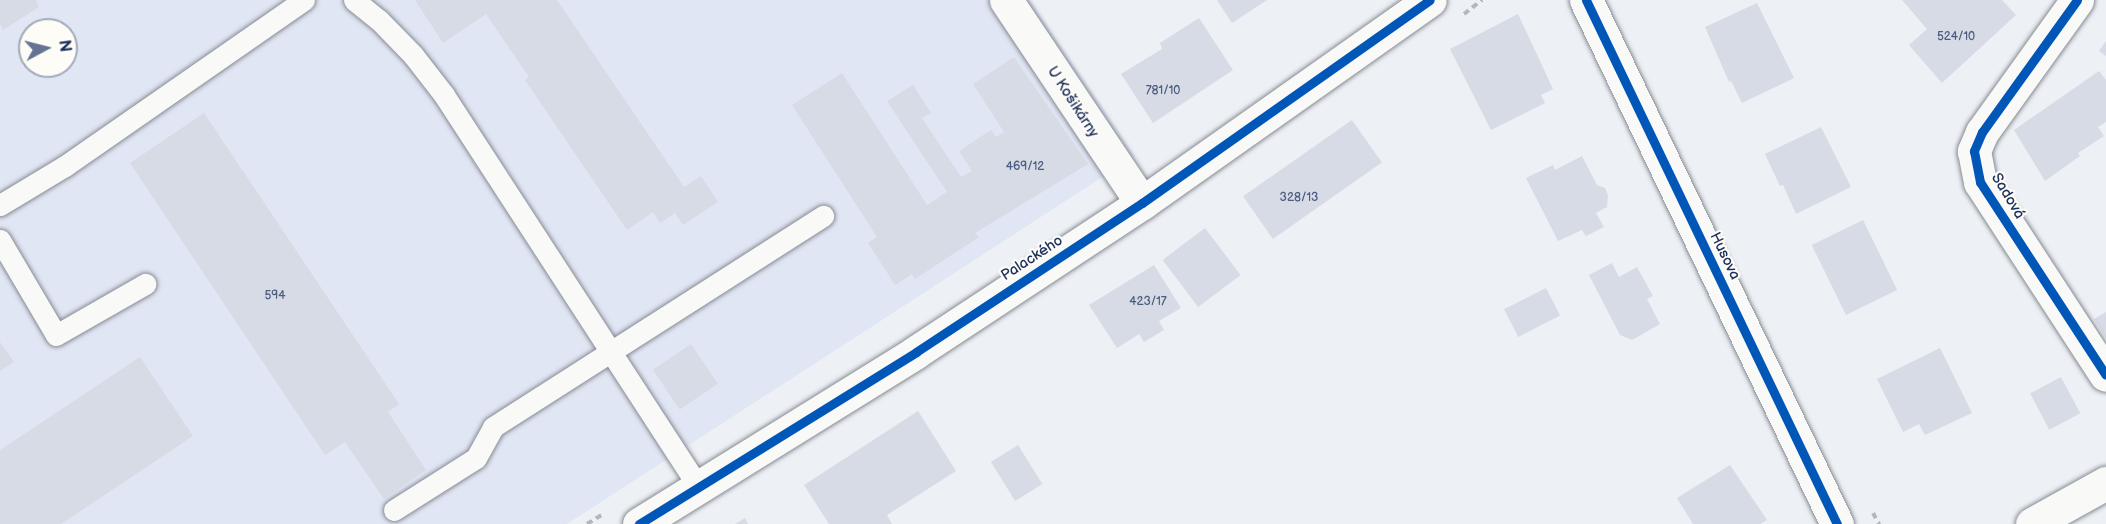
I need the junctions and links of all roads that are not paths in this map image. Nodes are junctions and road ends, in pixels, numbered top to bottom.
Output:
1 (304, 0) edge
2 (354, 0) edge
3 (1006, 0) edge
4 (1430, 0) edge
5 (1586, 0) edge
6 (2077, 0) edge
7 (1142, 203) junction
8 (0, 205) edge
9 (823, 216) dead end
10 (0, 240) edge
11 (145, 284) dead end
12 (609, 351) junction
13 (2106, 375) edge
14 (2106, 483) edge
15 (699, 487) junction
16 (394, 510) dead end
17 (639, 524) edge
18 (1838, 524) edge
19 (2032, 524) edge

1 - 8 lane
2 - 12 lane
3 - 7 street, U Košikárny
4 - 7 street, Palackého
5 - 18 street, Husova
6 - 13 street, Sadová
7 - 15 street, Palackého
9 - 12 lane
10 - 11 lane
12 - 15 lane
12 - 16 lane
14 - 19 street
15 - 17 street, Palackého

